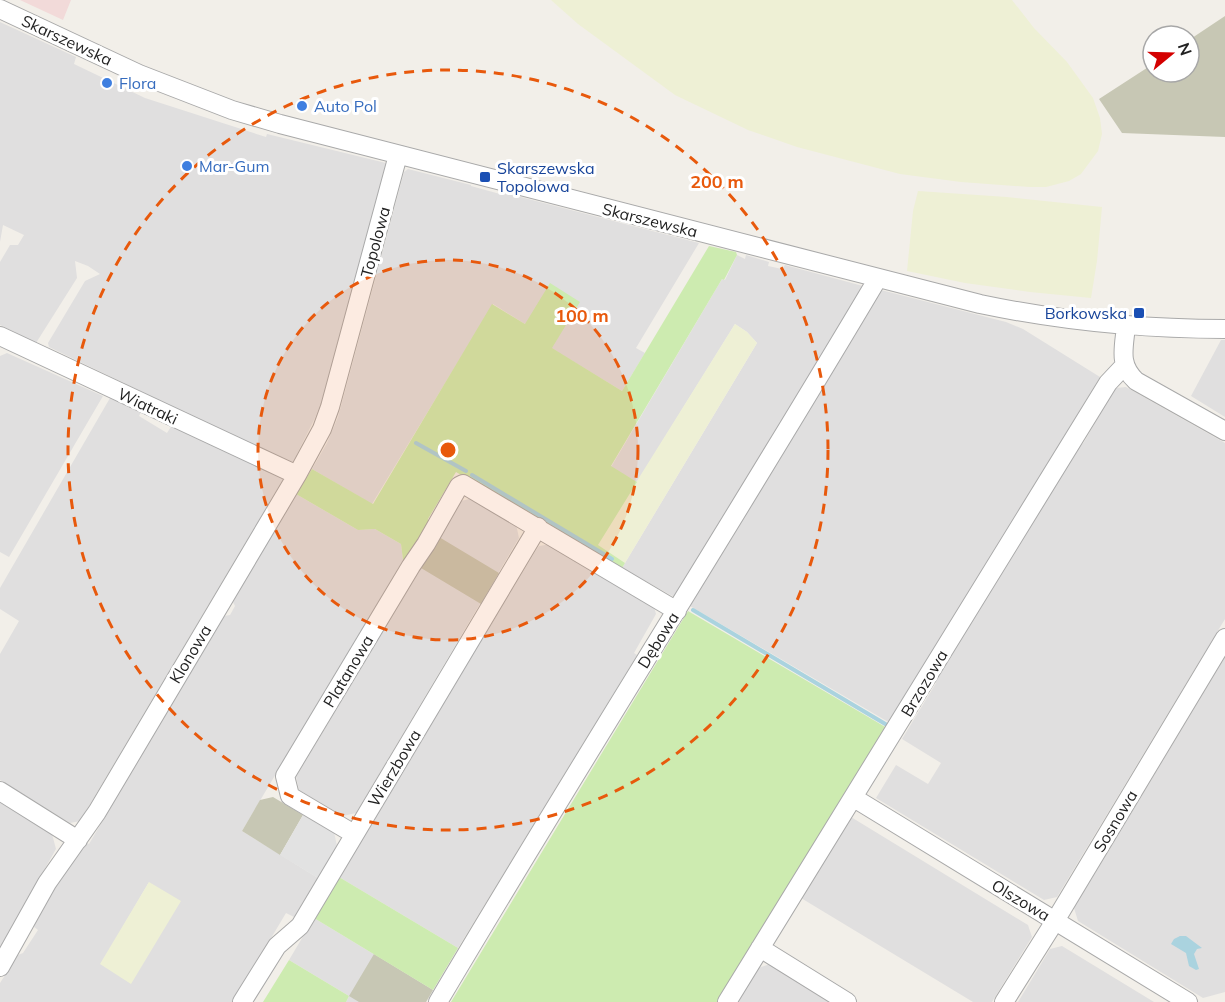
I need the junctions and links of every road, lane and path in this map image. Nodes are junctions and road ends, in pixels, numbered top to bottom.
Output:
1 (0, 9) edge
2 (398, 155) junction
3 (878, 278) junction
4 (1126, 326) junction
5 (352, 328) joint
6 (1225, 329) edge
7 (0, 336) edge
8 (1124, 366) junction
9 (1225, 431) edge
10 (297, 475) junction
11 (538, 527) junction
12 (677, 611) junction
13 (1225, 638) edge
14 (0, 791) edge
15 (854, 798) junction
16 (354, 834) junction
17 (78, 840) junction
18 (1055, 921) junction
19 (760, 948) junction
20 (0, 966) edge
21 (242, 1002) edge
22 (438, 1002) edge
23 (726, 1002) edge
24 (847, 1002) edge
25 (1004, 1002) edge
26 (1188, 1002) edge

1 - 2 street, Skarszewska
2 - 3 street, Skarszewska
2 - 5 street, Topolowa
3 - 4 street, Skarszewska
3 - 12 street, Dębowa
4 - 6 street
4 - 8 street
5 - 10 street, Klonowa
7 - 10 street, Wiatraki
8 - 9 street
8 - 15 street, Brzozowa
10 - 17 street, Klonowa
11 - 12 street
11 - 16 street, Wierzbowa
11 - 16 street, Platanowa
12 - 22 street, Dębowa
13 - 18 street, Sosnowa
14 - 17 street
15 - 18 street, Olszowa
15 - 19 street, Brzozowa
16 - 21 street, Wierzbowa
17 - 20 street, Klonowa
18 - 25 street, Sosnowa
18 - 26 street, Olszowa
19 - 23 street, Brzozowa
19 - 24 street

